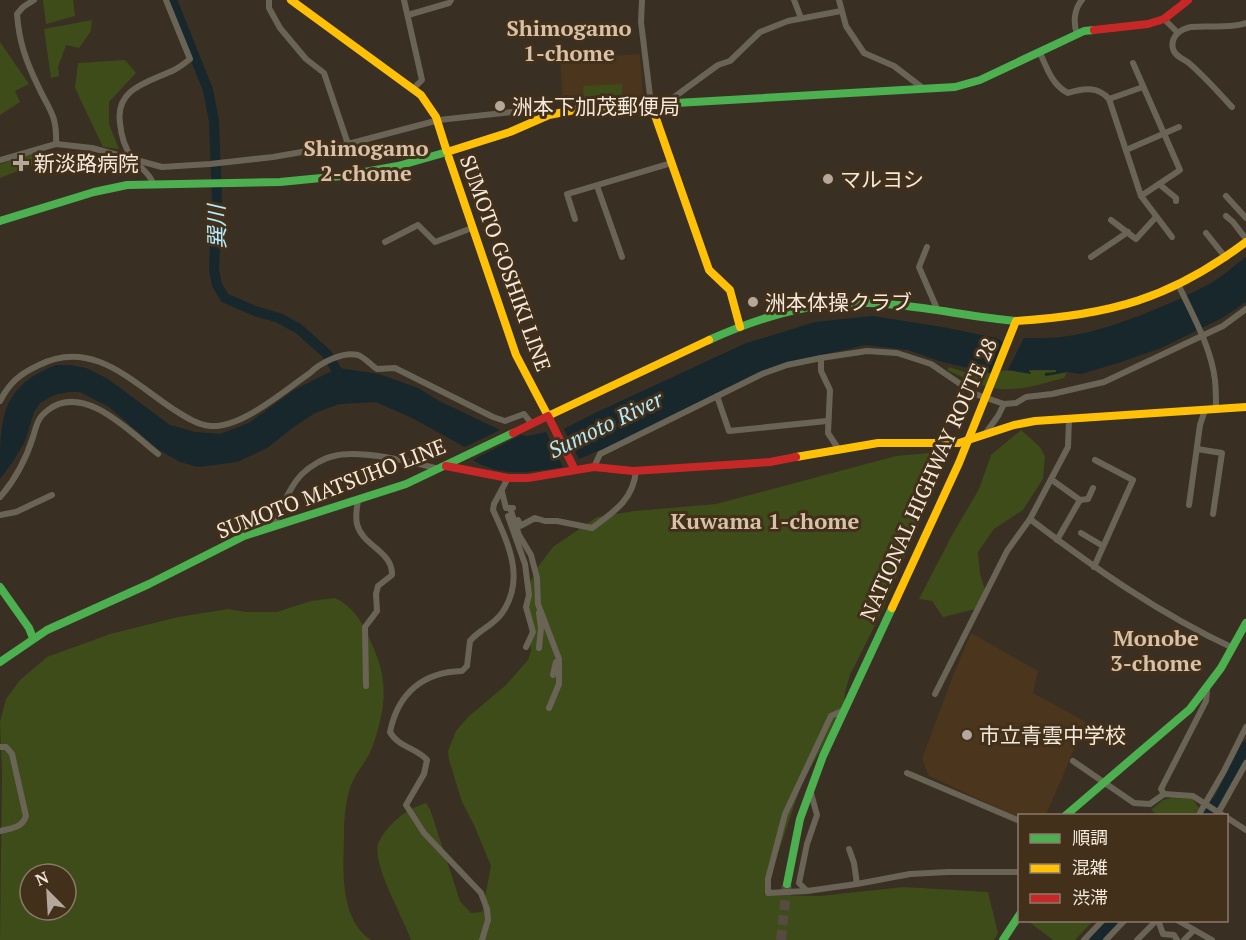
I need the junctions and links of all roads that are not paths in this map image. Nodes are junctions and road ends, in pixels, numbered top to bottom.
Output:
1 (34, 0) edge
2 (166, 0) edge
3 (269, 0) edge
4 (291, 0) edge
5 (404, 0) edge
6 (451, 0) edge
7 (642, 0) edge
8 (794, 0) edge
9 (839, 0) edge
10 (1082, 0) edge
11 (1188, 0) edge
12 (841, 11) junction
13 (408, 15) junction
14 (801, 18) junction
15 (1164, 19) junction
16 (1246, 23) edge
17 (1177, 32) junction
18 (1077, 34) junction
19 (1040, 53) junction
20 (1133, 63) dead end
21 (1143, 87) junction
22 (414, 88) junction
23 (925, 90) junction
24 (1109, 99) junction
25 (651, 104) junction
26 (666, 104) junction
27 (1232, 107) dead end
28 (439, 120) junction
29 (536, 121) junction
30 (1179, 127) dead end
31 (1164, 134) junction
32 (56, 144) junction
33 (348, 144) junction
34 (1126, 150) junction
35 (447, 152) junction
36 (132, 159) junction
37 (0, 160) edge
38 (671, 163) junction
39 (153, 183) junction
40 (1159, 184) junction
41 (597, 186) junction
42 (1141, 196) junction
43 (1226, 196) dead end
44 (1176, 201) dead end
45 (1226, 216) dead end
46 (1156, 217) junction
47 (1246, 218) edge
48 (575, 219) dead end
49 (1112, 220) dead end
50 (0, 221) edge
51 (472, 228) junction
52 (1128, 232) junction
53 (1206, 233) dead end
54 (1172, 237) dead end
55 (1246, 240) edge
56 (385, 242) dead end
57 (927, 247) dead end
58 (622, 256) dead end
59 (1091, 257) dead end
60 (1226, 258) junction
61 (1179, 286) junction
62 (1245, 310) edge
63 (938, 311) junction
64 (1016, 321) junction
65 (740, 327) junction
66 (1202, 334) junction
67 (821, 358) junction
68 (717, 396) junction
69 (0, 401) edge
70 (1004, 404) junction
71 (1246, 407) edge
72 (1216, 409) junction
73 (1205, 410) junction
74 (548, 416) junction
75 (1069, 419) junction
76 (827, 421) junction
77 (532, 424) junction
78 (984, 435) junction
79 (1197, 449) junction
80 (838, 450) junction
81 (158, 454) dead end
82 (1095, 460) dead end
83 (442, 467) junction
84 (594, 467) junction
85 (574, 468) junction
86 (636, 470) junction
87 (508, 478) junction
88 (1052, 480) junction
89 (1093, 488) dead end
90 (502, 492) junction
91 (52, 495) dead end
92 (0, 497) edge
93 (358, 500) junction
94 (1080, 500) junction
95 (1189, 505) dead end
96 (508, 508) junction
97 (1213, 514) dead end
98 (0, 515) edge
99 (1030, 519) junction
100 (273, 526) junction
101 (1082, 533) dead end
102 (1057, 540) junction
103 (1103, 546) junction
104 (1094, 567) junction
105 (0, 587) edge
106 (538, 604) junction
107 (1246, 623) edge
108 (33, 638) junction
109 (525, 647) dead end
110 (539, 648) dead end
111 (1233, 648) junction
112 (558, 656) junction
113 (0, 662) edge
114 (553, 675) dead end
115 (366, 686) dead end
116 (1207, 692) junction
117 (935, 694) dead end
118 (549, 708) dead end
119 (844, 710) junction
120 (1246, 727) edge
121 (0, 747) edge
122 (1073, 761) dead end
123 (1246, 763) edge
124 (907, 773) dead end
125 (1105, 782) junction
126 (810, 789) junction
127 (1164, 794) junction
128 (1204, 804) junction
129 (1067, 814) edge
130 (1199, 814) edge
131 (1220, 814) edge
132 (1222, 814) edge
133 (1228, 819) edge
134 (1018, 820) edge
135 (1246, 830) edge
136 (0, 831) edge
137 (849, 849) dead end
138 (1018, 872) edge
139 (787, 884) tunnel mouth
140 (857, 884) junction
141 (807, 891) junction
142 (1018, 917) edge
143 (1102, 922) edge
144 (1124, 922) edge
145 (1156, 922) edge
146 (1157, 922) edge
147 (1179, 922) edge
148 (1194, 930) junction
149 (1142, 939) edge
150 (1186, 939) edge
151 (482, 940) edge
152 (1003, 940) edge
153 (1084, 940) edge
154 (1106, 940) edge
155 (1177, 940) edge
156 (1212, 940) edge

1 - 32 street
2 - 36 street
3 - 33 street
4 - 22 main road
5 - 13 street
6 - 13 street
7 - 25 street
8 - 14 street
9 - 12 street
10 - 18 street
11 - 15 main road
12 - 14 street
12 - 23 street
13 - 22 street
14 - 26 street
15 - 17 street
15 - 18 main road
16 - 17 street
17 - 27 street
18 - 19 main road
19 - 23 main road
19 - 24 street
20 - 21 street
21 - 24 street
21 - 31 street
22 - 28 main road
23 - 26 main road
24 - 34 street
25 - 26 main road
25 - 29 main road
25 - 38 main road
28 - 29 street
28 - 33 street
28 - 35 main road
29 - 35 main road
30 - 31 street
31 - 34 street
31 - 40 street
32 - 36 street
32 - 37 street
33 - 36 street
34 - 42 street
35 - 39 main road, SUMOTO GOSHIKI LINE
35 - 51 main road, SUMOTO GOSHIKI LINE
36 - 39 street
38 - 41 street
38 - 65 main road
39 - 50 main road, SUMOTO GOSHIKI LINE
40 - 42 street
40 - 44 street
41 - 48 street
41 - 58 street
42 - 46 street
43 - 47 street
45 - 55 street
46 - 52 street
46 - 54 street
49 - 52 street
51 - 56 street
51 - 74 main road, SUMOTO GOSHIKI LINE
52 - 59 street
53 - 60 street
55 - 60 main road, NATIONAL HIGHWAY ROUTE 28
57 - 63 street
60 - 61 main road, NATIONAL HIGHWAY ROUTE 28
61 - 64 main road, NATIONAL HIGHWAY ROUTE 28
61 - 66 street
62 - 66 street
63 - 64 main road
63 - 65 main road
64 - 119 main road, NATIONAL HIGHWAY ROUTE 28
65 - 74 main road
66 - 70 street
66 - 72 street
67 - 68 street
67 - 70 street
67 - 76 street
68 - 76 street
68 - 84 street
69 - 77 street
70 - 78 street
71 - 72 main road
72 - 73 main road
73 - 75 main road
73 - 79 street
74 - 77 main road, SUMOTO MATSUHO LINE
74 - 85 main road, SUMOTO GOSHIKI LINE
75 - 78 main road
75 - 88 street
76 - 80 street
77 - 83 main road, SUMOTO MATSUHO LINE
78 - 80 main road
79 - 95 street
79 - 97 street
80 - 86 main road
81 - 92 street
82 - 103 street
83 - 87 main road
83 - 93 main road, SUMOTO MATSUHO LINE
83 - 100 street
84 - 85 main road
84 - 86 main road
85 - 87 main road
86 - 96 street
87 - 90 street
88 - 94 street
88 - 99 street
89 - 94 street
90 - 96 street
90 - 151 street
91 - 98 street
93 - 100 main road, SUMOTO MATSUHO LINE
93 - 115 street
94 - 102 street
96 - 106 street
96 - 109 street
99 - 102 street
99 - 117 street
100 - 108 main road, SUMOTO MATSUHO LINE
101 - 103 street
102 - 104 street
103 - 104 street
104 - 111 street
105 - 108 main road
106 - 110 street
106 - 112 street
107 - 111 main road
108 - 113 main road, SUMOTO MATSUHO LINE
111 - 116 main road
112 - 114 street
112 - 118 street
116 - 125 main road
116 - 127 street
119 - 126 main road, NATIONAL HIGHWAY ROUTE 28
119 - 141 street
120 - 128 street
121 - 136 street
122 - 125 street
123 - 132 street
124 - 134 street
125 - 127 street
125 - 129 main road
126 - 139 main road, NATIONAL HIGHWAY ROUTE 28
126 - 141 street
127 - 128 street
128 - 130 street
128 - 131 street
133 - 135 street
137 - 140 street
138 - 140 street
140 - 141 street
142 - 152 main road
143 - 153 street
144 - 154 street
145 - 149 street
146 - 155 street
147 - 148 street
148 - 150 street
148 - 156 street

